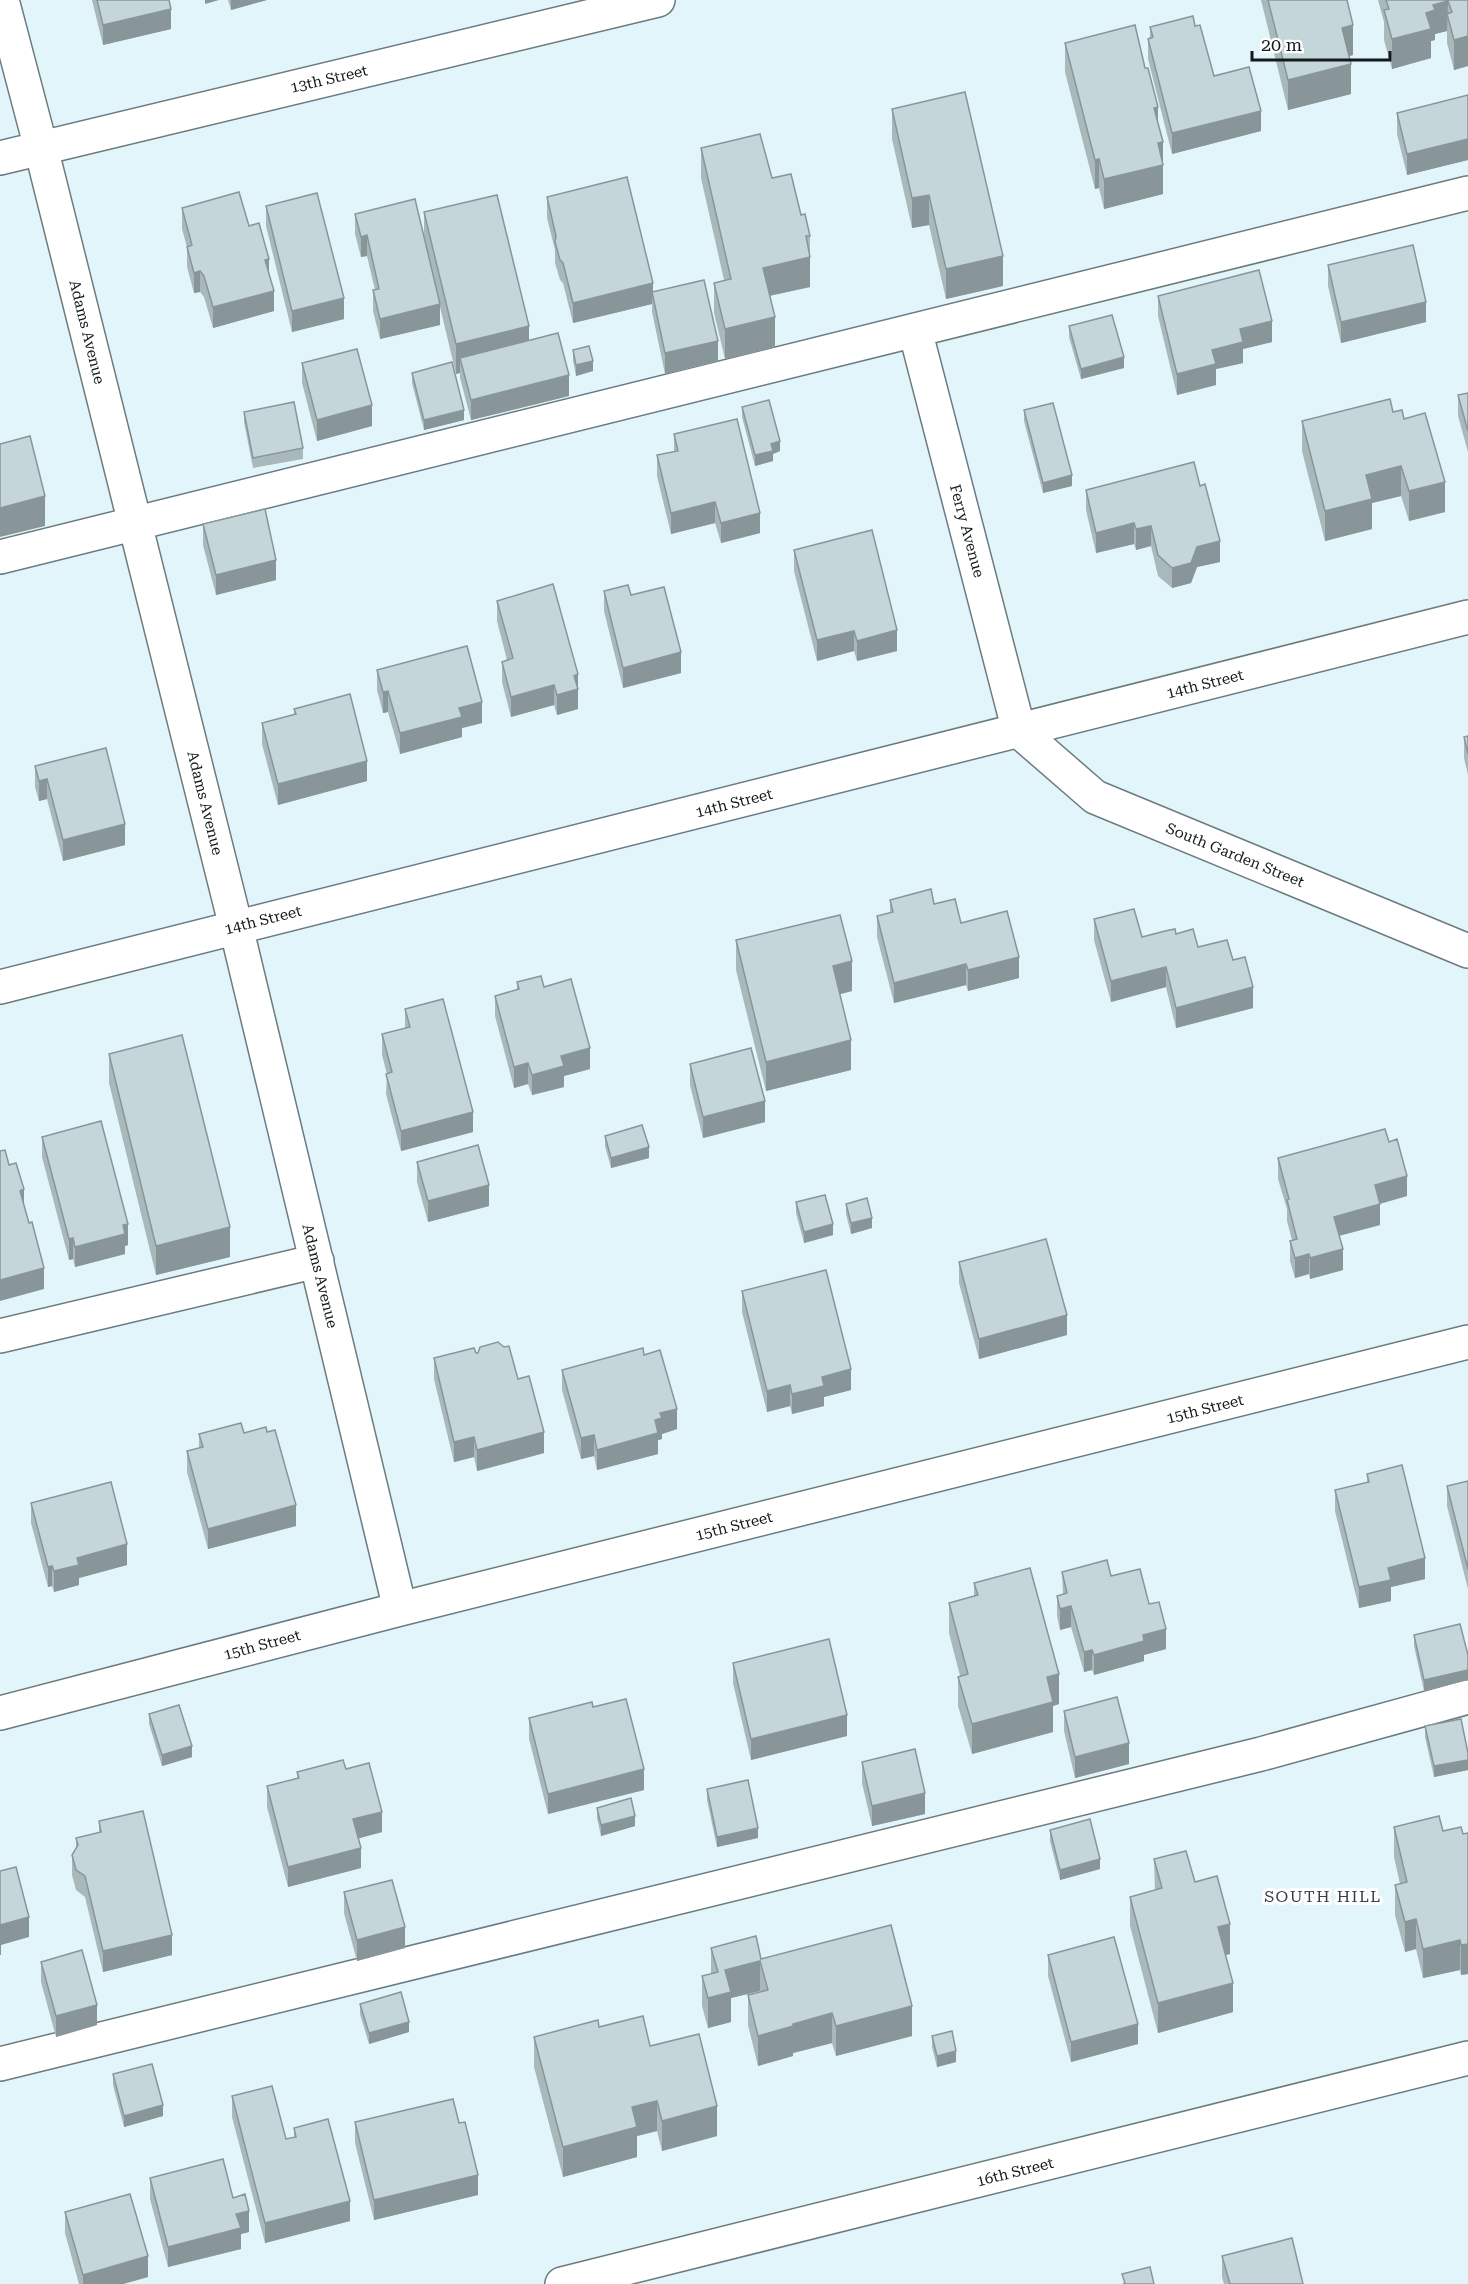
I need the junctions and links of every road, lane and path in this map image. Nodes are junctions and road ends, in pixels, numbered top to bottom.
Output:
1 (2, 0) edge
2 (658, 0) edge
3 (41, 148) junction
4 (0, 158) edge
5 (1468, 193) edge
6 (915, 330) junction
7 (135, 524) junction
8 (0, 557) edge
9 (1468, 617) edge
10 (1020, 732) junction
11 (236, 927) junction
12 (1468, 951) edge
13 (0, 987) edge
14 (317, 1261) junction
15 (0, 1336) edge
16 (1468, 1342) edge
17 (400, 1609) junction
18 (1468, 1697) edge
19 (0, 1713) edge
20 (1468, 2058) edge
21 (0, 2064) edge
22 (566, 2284) edge

1 - 3 street, Adams Avenue
2 - 3 street, 13th Street
3 - 4 street, 13th Street
3 - 7 street, Adams Avenue
5 - 6 street
6 - 7 street
6 - 10 street, Ferry Avenue
7 - 8 street
7 - 11 street, Adams Avenue
9 - 10 street, 14th Street
10 - 11 street, 14th Street
10 - 12 street, South Garden Street
11 - 13 street, 14th Street
11 - 14 street, Adams Avenue
14 - 15 street
14 - 17 street, Adams Avenue
16 - 17 street, 15th Street
17 - 19 street, 15th Street
18 - 21 street
20 - 22 street, 16th Street

